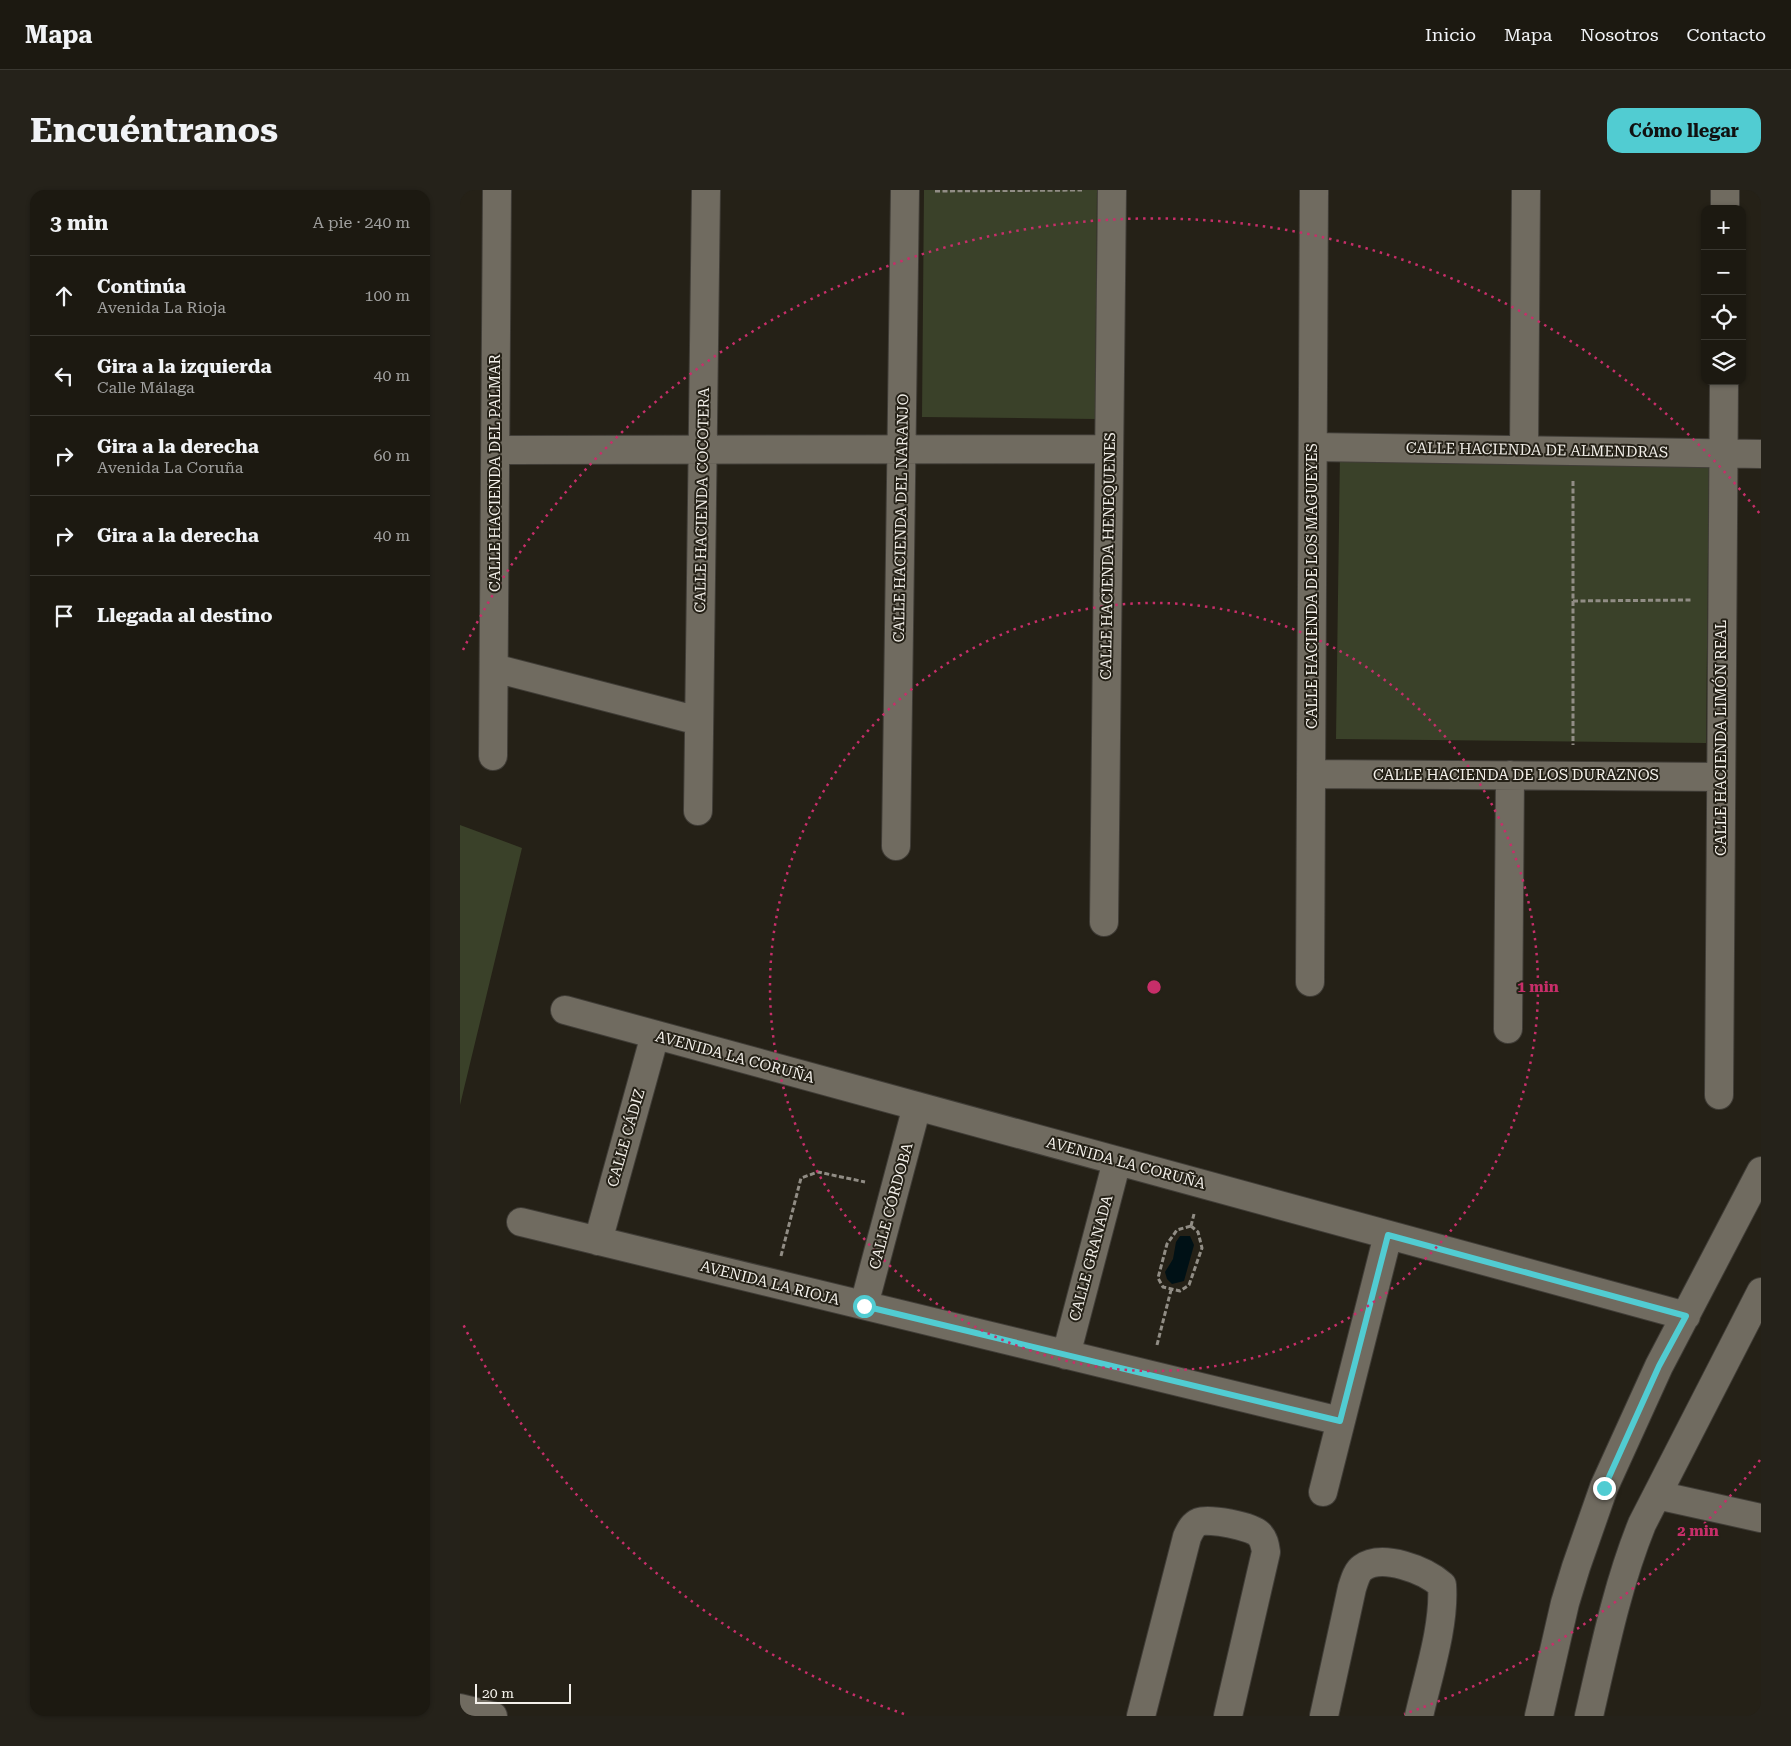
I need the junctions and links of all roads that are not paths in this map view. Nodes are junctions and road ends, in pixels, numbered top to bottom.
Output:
1 (497, 190) edge
2 (706, 190) edge
3 (905, 190) edge
4 (1112, 190) edge
5 (1314, 190) edge
6 (1526, 190) edge
7 (1725, 190) edge
8 (1725, 205) edge
9 (1724, 385) edge
10 (1313, 447) junction
11 (703, 449) junction
12 (902, 449) junction
13 (1109, 449) junction
14 (496, 450) junction
15 (1524, 450) junction
16 (1723, 453) junction
17 (1761, 454) edge
18 (494, 668) junction
19 (700, 721) junction
20 (494, 756) dead end
21 (1311, 774) junction
22 (1510, 775) junction
23 (1721, 777) junction
24 (698, 811) dead end
25 (896, 846) dead end
26 (1104, 922) dead end
27 (1310, 982) dead end
28 (565, 1010) dead end
29 (1508, 1030) dead end
30 (655, 1035) junction
31 (1718, 1095) dead end
32 (917, 1106) junction
33 (1116, 1161) junction
34 (1761, 1171) edge
35 (521, 1222) dead end
36 (1388, 1235) junction
37 (598, 1240) junction
38 (1761, 1292) edge
39 (864, 1306) junction
40 (1686, 1316) junction
41 (1066, 1355) junction
42 (1340, 1421) junction
43 (1322, 1492) dead end
44 (1657, 1495) junction
45 (1761, 1518) edge
46 (460, 1708) edge
47 (493, 1716) edge
48 (1141, 1716) edge
49 (1228, 1716) edge
50 (1324, 1716) edge
51 (1418, 1716) edge
52 (1539, 1716) edge
53 (1589, 1716) edge

1 - 14 street, CALLE HACIENDA DEL PALMAR
2 - 11 street, CALLE HACIENDA COCOTERA
3 - 12 street, CALLE HACIENDA DEL NARANJO
4 - 13 street, CALLE HACIENDA HENEQUENES
5 - 10 street, CALLE HACIENDA DE LOS MAGUEYES
6 - 15 street
7 - 8 street
9 - 16 street, CALLE HACIENDA LIMÓN REAL
10 - 15 street, CALLE HACIENDA DE ALMENDRAS
10 - 21 street, CALLE HACIENDA DE LOS MAGUEYES
11 - 12 street
11 - 14 street
11 - 19 street, CALLE HACIENDA COCOTERA
12 - 13 street
12 - 25 street, CALLE HACIENDA DEL NARANJO
13 - 26 street, CALLE HACIENDA HENEQUENES
14 - 18 street, CALLE HACIENDA DEL PALMAR
15 - 16 street, CALLE HACIENDA DE ALMENDRAS
16 - 17 street, CALLE HACIENDA DE ALMENDRAS
16 - 23 street, CALLE HACIENDA LIMÓN REAL
18 - 19 street
18 - 20 street, CALLE HACIENDA DEL PALMAR
19 - 24 street, CALLE HACIENDA COCOTERA
21 - 22 street, CALLE HACIENDA DE LOS DURAZNOS
21 - 27 street, CALLE HACIENDA DE LOS MAGUEYES
22 - 23 street, CALLE HACIENDA DE LOS DURAZNOS
22 - 29 street
23 - 31 street, CALLE HACIENDA LIMÓN REAL
28 - 30 street, AVENIDA LA CORUÑA
30 - 32 street, AVENIDA LA CORUÑA
30 - 37 street, CALLE CÁDIZ
32 - 33 street, AVENIDA LA CORUÑA
32 - 39 street, CALLE CÓRDOBA
33 - 36 street, AVENIDA LA CORUÑA
33 - 41 street, CALLE GRANADA
34 - 40 street
35 - 37 street, AVENIDA LA RIOJA
36 - 40 street, AVENIDA LA CORUÑA
36 - 42 street
37 - 39 street, AVENIDA LA RIOJA
38 - 44 street
39 - 41 street, AVENIDA LA RIOJA
40 - 52 street
41 - 42 street, AVENIDA LA RIOJA
42 - 43 street
44 - 45 street
44 - 53 street
46 - 47 street
48 - 49 street
50 - 51 street

